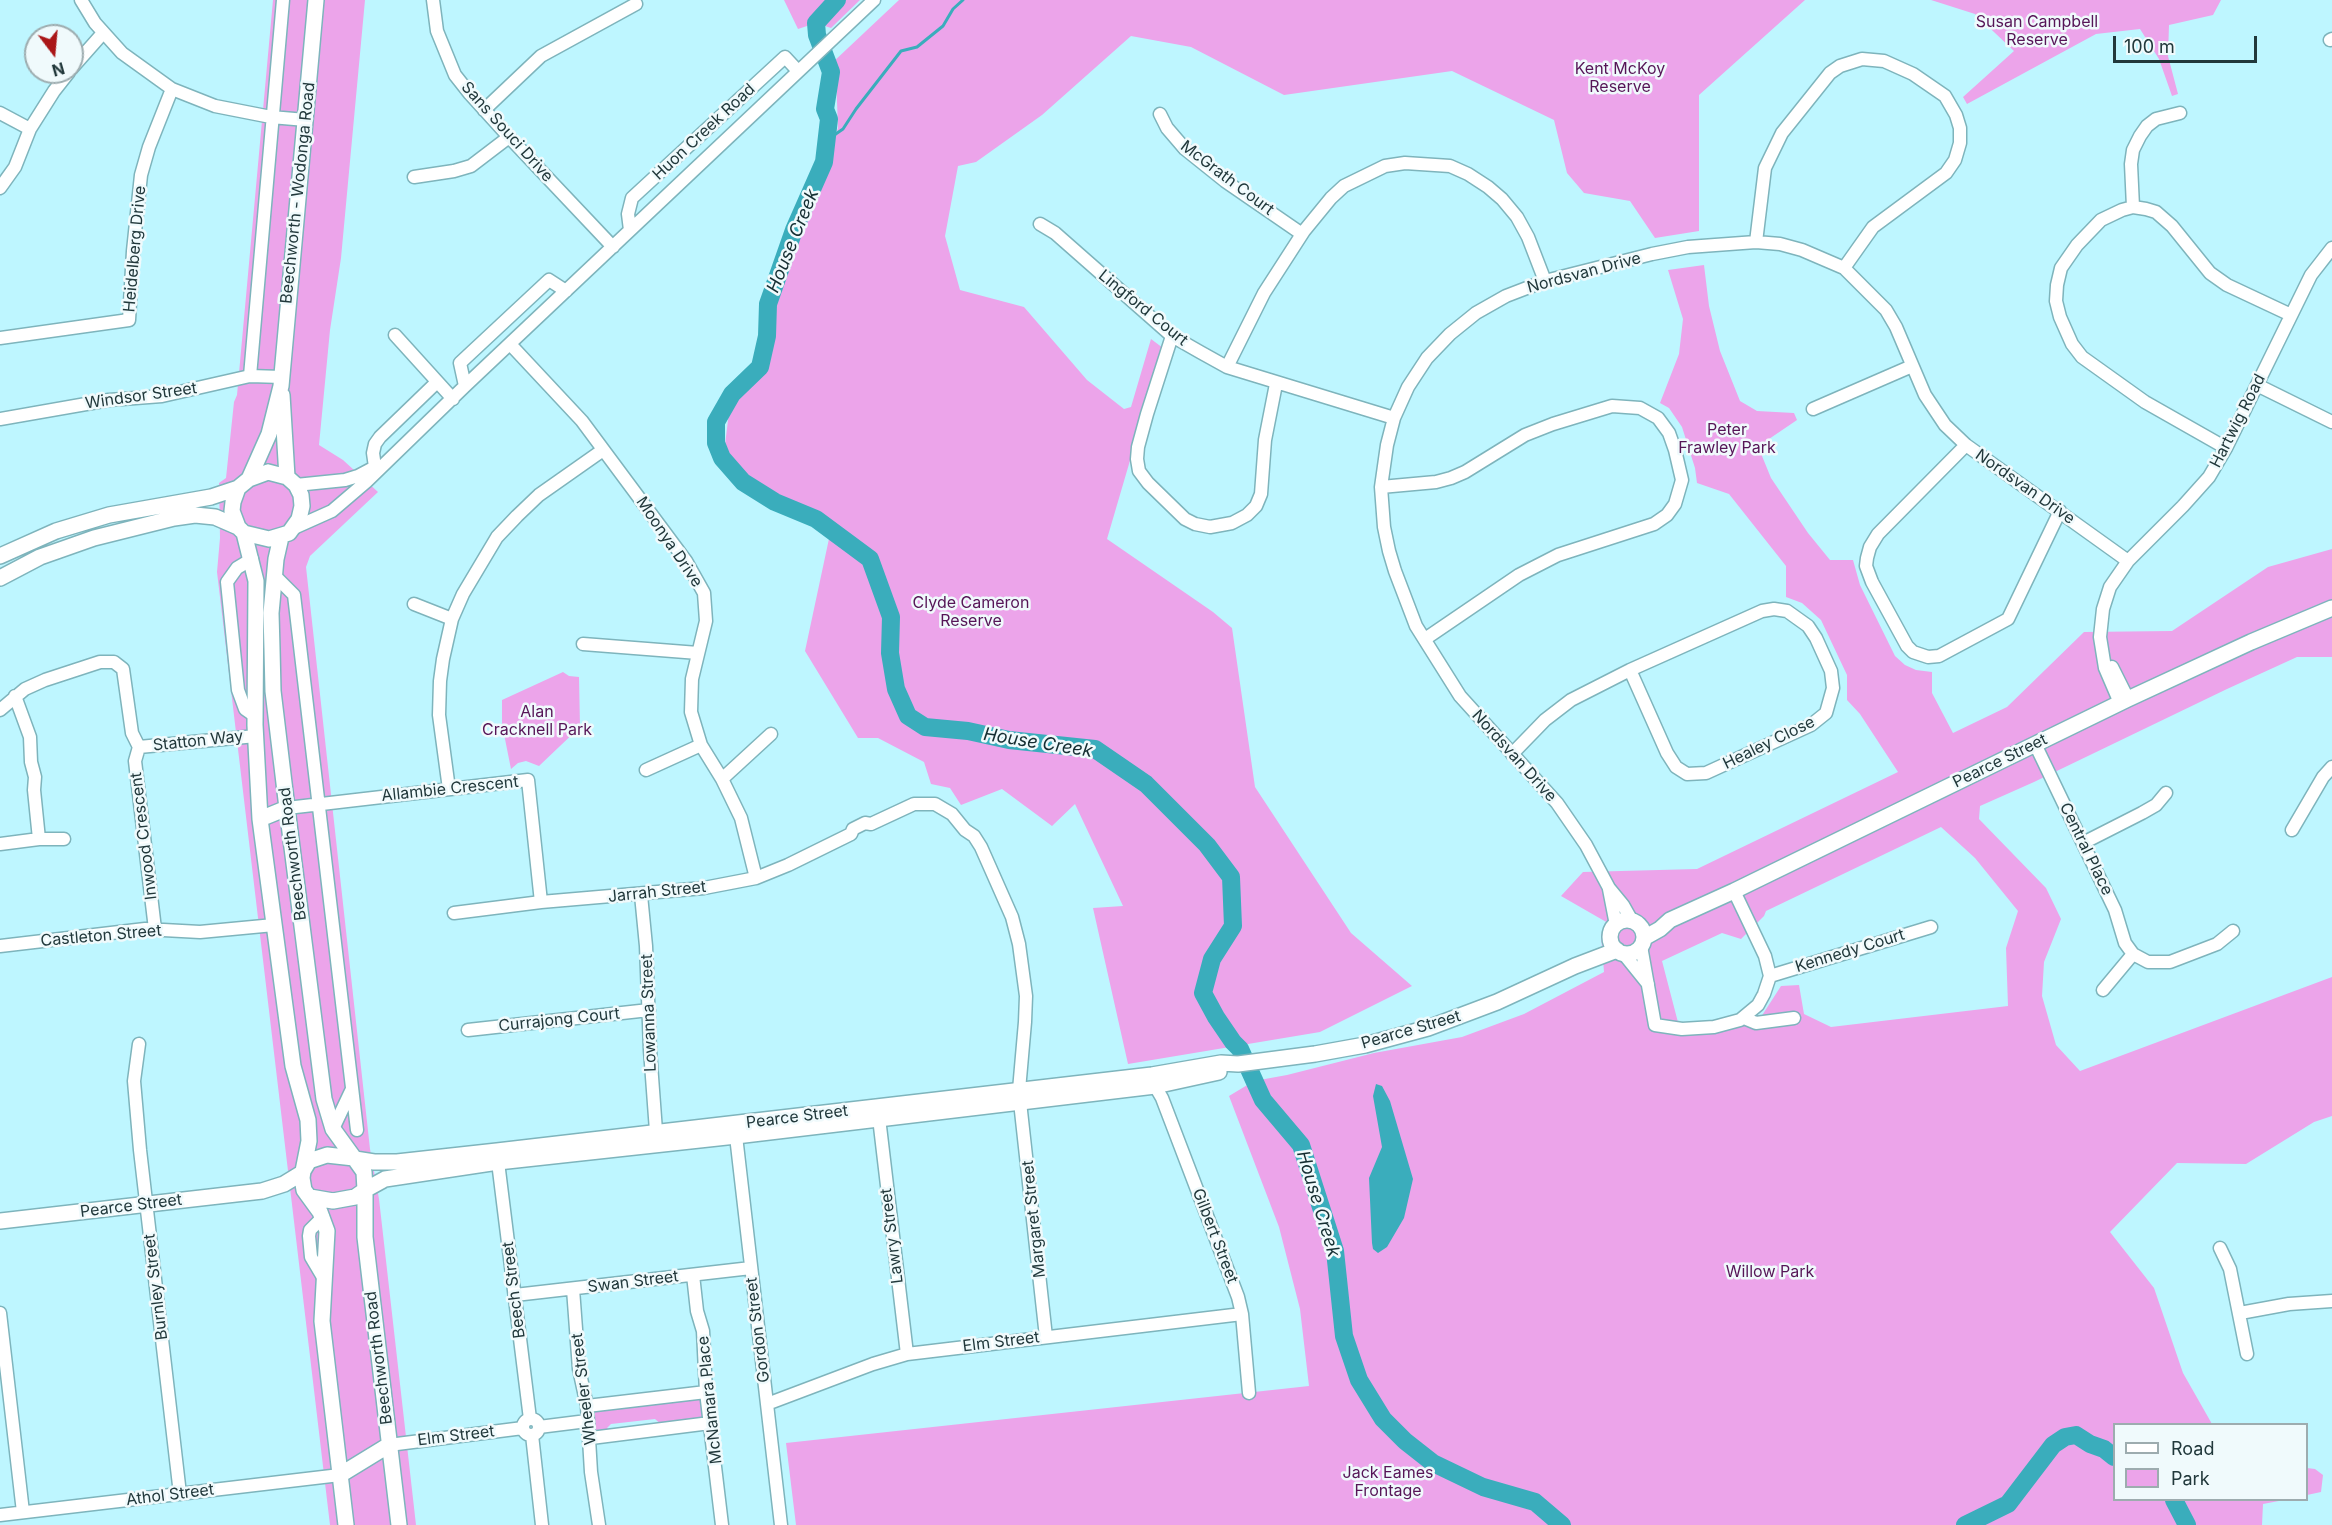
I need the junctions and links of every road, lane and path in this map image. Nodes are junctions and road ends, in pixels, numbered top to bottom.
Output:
1 (81, 0) edge
2 (283, 0) edge
3 (316, 0) edge
4 (433, 0) edge
5 (874, 0) edge
6 (636, 4) dead end
7 (103, 33) junction
8 (84, 54) edge
9 (798, 72) junction
10 (60, 84) edge
11 (172, 89) junction
12 (484, 110) junction
13 (0, 113) edge
14 (2180, 113) dead end
15 (1160, 114) dead end
16 (271, 117) junction
17 (306, 120) junction
18 (30, 129) junction
19 (509, 137) junction
20 (414, 177) dead end
21 (0, 188) edge
22 (2133, 207) junction
23 (1040, 224) dead end
24 (630, 230) junction
25 (1302, 234) junction
26 (1756, 242) junction
27 (613, 247) junction
28 (2332, 248) edge
29 (1844, 268) junction
30 (1545, 281) junction
31 (566, 291) junction
32 (2291, 315) junction
33 (395, 335) dead end
34 (1172, 336) junction
35 (0, 338) edge
36 (510, 344) junction
37 (1912, 366) junction
38 (1227, 367) junction
39 (250, 376) junction
40 (282, 381) junction
41 (437, 382) junction
42 (1276, 384) junction
43 (2257, 385) junction
44 (465, 386) junction
45 (453, 399) junction
46 (1813, 409) dead end
47 (1394, 418) junction
48 (0, 419) edge
49 (2332, 422) edge
50 (1966, 445) junction
51 (2226, 448) junction
52 (603, 450) junction
53 (394, 454) junction
54 (375, 467) junction
55 (291, 481) junction
56 (244, 483) junction
57 (1381, 487) junction
58 (2060, 511) junction
59 (294, 528) junction
60 (241, 530) junction
61 (281, 537) junction
62 (0, 556) edge
63 (252, 559) junction
64 (2128, 561) junction
65 (275, 576) junction
66 (0, 578) edge
67 (414, 604) dead end
68 (2332, 608) edge
69 (452, 619) junction
70 (1425, 639) junction
71 (583, 645) dead end
72 (698, 653) junction
73 (1630, 670) junction
74 (15, 696) junction
75 (2124, 701) junction
76 (0, 710) edge
77 (255, 716) junction
78 (771, 734) dead end
79 (256, 736) junction
80 (2035, 744) junction
81 (701, 745) junction
82 (140, 747) junction
83 (1512, 754) junction
84 (2332, 767) edge
85 (646, 771) dead end
86 (722, 778) junction
87 (449, 789) junction
88 (2166, 793) dead end
89 (317, 804) junction
90 (287, 808) junction
91 (260, 819) junction
92 (2292, 830) dead end
93 (39, 839) junction
94 (64, 839) dead end
95 (2083, 843) junction
96 (0, 844) edge
97 (756, 878) junction
98 (1609, 888) junction
99 (1734, 891) junction
100 (641, 895) junction
101 (541, 902) junction
102 (454, 913) dead end
103 (1670, 920) junction
104 (1634, 922) junction
105 (274, 925) junction
106 (1931, 927) dead end
107 (155, 929) junction
108 (1613, 930) junction
109 (2233, 931) dead end
110 (1643, 942) junction
111 (0, 946) edge
112 (1620, 952) junction
113 (2133, 954) junction
114 (1575, 966) junction
115 (1770, 976) junction
116 (1648, 985) junction
117 (2103, 990) dead end
118 (650, 1010) junction
119 (1744, 1018) junction
120 (1794, 1018) dead end
121 (468, 1030) dead end
122 (139, 1044) dead end
123 (1153, 1080) junction
124 (351, 1089) junction
125 (1019, 1096) junction
126 (879, 1118) junction
127 (333, 1129) junction
128 (357, 1130) dead end
129 (736, 1130) junction
130 (656, 1138) junction
131 (498, 1156) junction
132 (355, 1158) junction
133 (303, 1172) junction
134 (365, 1190) junction
135 (262, 1191) junction
136 (310, 1197) junction
137 (146, 1204) junction
138 (0, 1221) edge
139 (2220, 1248) dead end
140 (751, 1268) junction
141 (693, 1275) junction
142 (573, 1289) junction
143 (515, 1295) junction
144 (2332, 1301) edge
145 (0, 1312) edge
146 (1242, 1314) junction
147 (2240, 1314) junction
148 (1046, 1336) junction
149 (907, 1354) junction
150 (2247, 1354) dead end
151 (706, 1392) junction
152 (1249, 1393) dead end
153 (767, 1404) junction
154 (587, 1406) junction
155 (587, 1421) junction
156 (710, 1423) junction
157 (531, 1428) junction
158 (591, 1438) junction
159 (389, 1444) junction
160 (340, 1475) junction
161 (180, 1494) junction
162 (23, 1512) junction
163 (0, 1515) edge
164 (346, 1525) edge
165 (399, 1525) edge
166 (542, 1525) edge
167 (599, 1525) edge
168 (722, 1525) edge
169 (781, 1525) edge

1 - 7 street
2 - 16 street, Beechworth - Wodonga Road
3 - 17 main road, Beechworth - Wodonga Road
4 - 12 street, Sans Souci Drive
5 - 9 street, Huon Creek Road
6 - 12 street
7 - 8 street
7 - 11 street
9 - 24 street, Huon Creek Road
9 - 24 street, Huon Creek Road
10 - 18 street
11 - 16 street
11 - 35 street, Heidelberg Drive
12 - 19 street, Sans Souci Drive
13 - 18 street
14 - 22 street
15 - 25 street, McGrath Court
16 - 17 street
16 - 39 street, Beechworth - Wodonga Road
17 - 40 main road, Beechworth - Wodonga Road
18 - 21 street
19 - 20 street
19 - 27 street, Sans Souci Drive
22 - 32 street
22 - 51 street
23 - 34 street, Lingford Court
24 - 27 street, Huon Creek Road
25 - 30 street
25 - 38 street
26 - 29 street, Nordsvan Drive
26 - 29 street
26 - 30 street, Nordsvan Drive
27 - 31 street, Huon Creek Road
28 - 32 street, Hartwig Road
29 - 37 street, Nordsvan Drive
30 - 47 street, Nordsvan Drive
31 - 36 street, Huon Creek Road
31 - 44 street
32 - 43 street, Hartwig Road
33 - 41 street
34 - 38 street, Lingford Court
34 - 42 street
36 - 44 street, Huon Creek Road
36 - 52 street, Moonya Drive
37 - 46 street
37 - 50 street, Nordsvan Drive
38 - 42 street, Lingford Court
39 - 40 street, Windsor Street
39 - 48 street, Windsor Street
40 - 55 main road, Beechworth - Wodonga Road
40 - 56 main road, Beechworth - Wodonga Road
41 - 45 street
41 - 54 street
42 - 47 street, Lingford Court
43 - 49 street
43 - 51 street, Hartwig Road
44 - 45 street, Huon Creek Road
45 - 53 street, Huon Creek Road
47 - 57 street, Nordsvan Drive
50 - 58 street, Nordsvan Drive
50 - 58 street
51 - 64 street, Hartwig Road
52 - 69 street
52 - 72 street, Moonya Drive
53 - 54 street, Huon Creek Road
53 - 59 street, Huon Creek Road
54 - 55 street, Huon Creek Road
55 - 56 main road
55 - 59 main road
56 - 60 main road
56 - 62 main road
57 - 70 street, Nordsvan Drive
57 - 70 street
58 - 64 street, Nordsvan Drive
59 - 61 main road
60 - 61 main road
60 - 63 main road, Beechworth Road
60 - 66 main road
61 - 65 main road, Beechworth Road
63 - 77 main road, Beechworth Road
63 - 77 street
64 - 75 street, Hartwig Road
65 - 89 street, Beechworth Road
65 - 90 main road, Beechworth Road
67 - 69 street
68 - 75 main road, Pearce Street
69 - 87 street
70 - 83 street, Nordsvan Drive
71 - 72 street
72 - 81 street, Moonya Drive
73 - 73 street, Healey Close
73 - 83 street, Healey Close
74 - 76 street, Inwood Crescent
74 - 82 street, Inwood Crescent
74 - 93 street
75 - 80 main road, Pearce Street
77 - 79 main road, Beechworth Road
78 - 86 street
79 - 82 street, Statton Way
79 - 91 main road, Beechworth Road
80 - 95 street, Central Place
80 - 99 main road, Pearce Street
81 - 85 street
81 - 86 street, Moonya Drive
82 - 107 street, Inwood Crescent
83 - 98 street, Nordsvan Drive
84 - 92 street
86 - 97 street, Moonya Drive
87 - 89 street, Allambie Crescent
87 - 101 street, Allambie Crescent
88 - 95 street
89 - 90 street, Allambie Crescent
89 - 124 street, Beechworth Road
90 - 91 main road
90 - 127 main road, Beechworth Road
91 - 105 main road, Beechworth Road
93 - 94 street
93 - 96 street
95 - 113 street, Central Place
97 - 100 street, Jarrah Street
97 - 125 street, Jarrah Street
98 - 104 street, Nordsvan Drive
98 - 108 street, Nordsvan Drive
99 - 103 main road, Pearce Street
99 - 115 street
100 - 101 street, Jarrah Street
100 - 118 street, Lowanna Street
101 - 102 street, Jarrah Street
103 - 104 main road, Pearce Street
103 - 110 main road, Pearce Street
104 - 108 main road
104 - 110 main road
105 - 107 street, Castleton Street
105 - 133 main road, Beechworth Road
106 - 115 street, Kennedy Court
107 - 111 street, Castleton Street
108 - 112 main road
108 - 114 main road, Pearce Street
109 - 113 street
110 - 112 main road
110 - 116 street
112 - 114 main road, Pearce Street
112 - 116 street
113 - 117 street
114 - 123 main road, Pearce Street
115 - 119 street
116 - 119 street
118 - 121 street, Currajong Court
118 - 130 street, Lowanna Street
119 - 120 street
122 - 137 street, Burnley Street
123 - 125 main road, Pearce Street
123 - 146 street, Gilbert Street
124 - 127 street
124 - 128 street, Beechworth Road
125 - 126 main road, Pearce Street
125 - 129 main road, Pearce Street
125 - 148 street, Margaret Street
126 - 129 main road, Pearce Street
126 - 149 street, Lawry Street
127 - 132 main road, Beechworth Road
129 - 130 main road, Pearce Street
129 - 140 street, Gordon Street
130 - 131 main road, Pearce Street
131 - 132 main road, Pearce Street
131 - 134 main road, Pearce Street
131 - 143 street, Beech Street
132 - 133 main road
132 - 134 main road
133 - 135 main road, Pearce Street
133 - 136 main road
134 - 136 main road
134 - 159 main road, Beechworth Road
135 - 136 main road, Pearce Street
135 - 137 main road, Pearce Street
136 - 160 main road
137 - 138 main road, Pearce Street
137 - 161 street, Burnley Street
139 - 147 street
140 - 141 street, Swan Street
140 - 153 street, Gordon Street
141 - 142 street, Swan Street
141 - 151 street, McNamara Place
142 - 143 street, Swan Street
142 - 154 street, Wheeler Street
143 - 157 street, Beech Street
144 - 147 street
145 - 162 street
146 - 148 street, Elm Street
146 - 152 street, Gilbert Street
147 - 150 street
148 - 149 street, Elm Street
149 - 153 street, Elm Street
151 - 154 street
151 - 156 street, McNamara Place
153 - 169 street, Gordon Street
154 - 155 street, Wheeler Street
155 - 157 street, Elm Street
155 - 158 street, Wheeler Street
156 - 158 street
156 - 168 street, McNamara Place
157 - 159 street, Elm Street
157 - 166 street, Beech Street
158 - 167 street, Wheeler Street
159 - 160 main road
159 - 165 main road, Beechworth Road
160 - 161 street, Athol Street
160 - 164 main road
161 - 162 street, Athol Street
162 - 163 street, Athol Street

